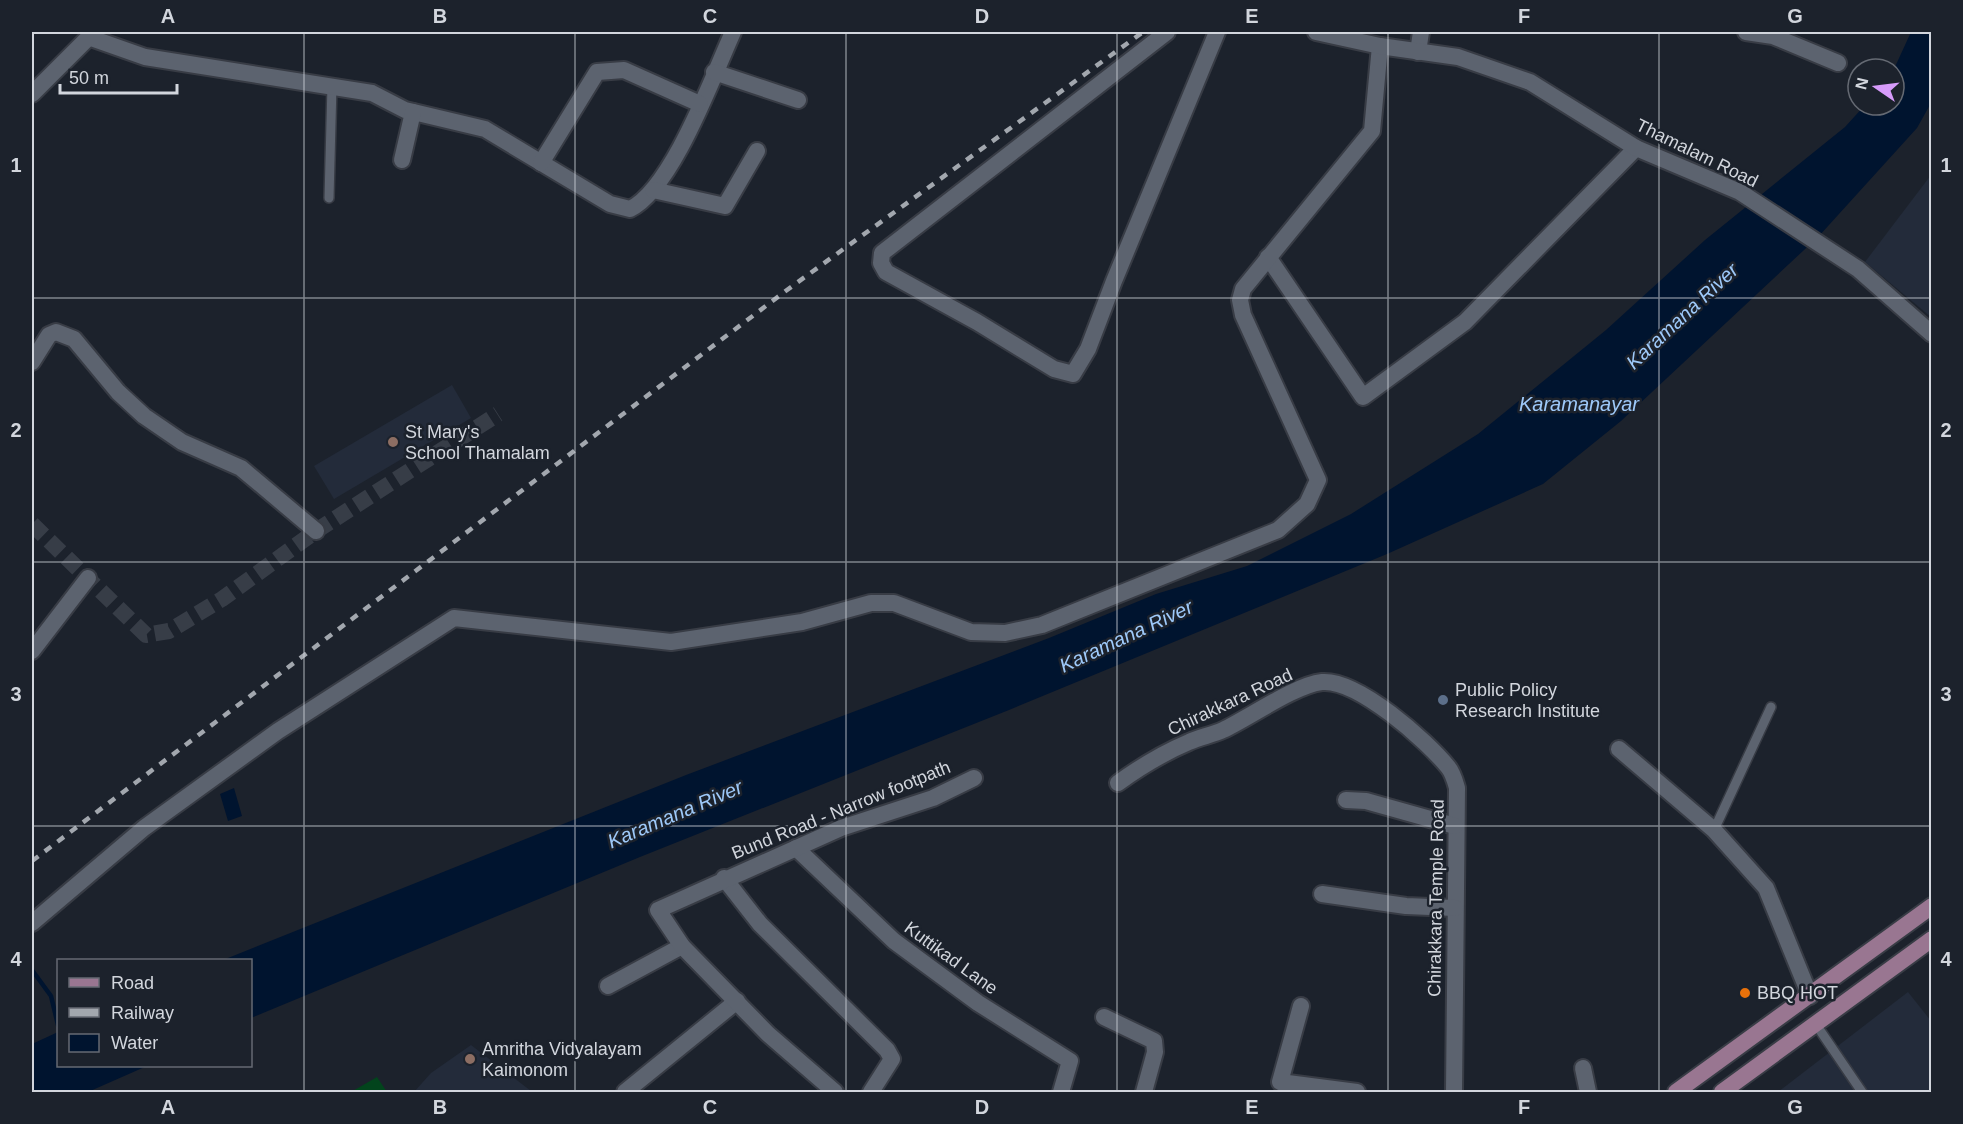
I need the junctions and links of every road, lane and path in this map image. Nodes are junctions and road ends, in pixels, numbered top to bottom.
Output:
1 (733, 32) edge
2 (1167, 32) edge
3 (1217, 32) edge
4 (1316, 32) edge
5 (1421, 32) edge
6 (1746, 32) edge
7 (92, 34) edge
8 (1380, 46) junction
9 (1418, 52) junction
10 (1838, 63) dead end
11 (714, 72) junction
12 (332, 85) junction
13 (32, 93) edge
14 (798, 100) dead end
15 (700, 104) junction
16 (413, 112) junction
17 (1636, 148) junction
18 (757, 151) dead end
19 (402, 160) dead end
20 (542, 163) junction
21 (653, 190) junction
22 (329, 198) dead end
23 (1268, 257) junction
24 (1932, 334) edge
25 (32, 362) edge
26 (316, 531) dead end
27 (88, 578) dead end
28 (32, 651) edge
29 (1343, 687) joint
30 (1771, 707) dead end
31 (1619, 749) dead end
32 (974, 778) dead end
33 (1118, 783) dead end
34 (1346, 800) dead end
35 (1455, 826) junction
36 (1714, 830) junction
37 (796, 848) junction
38 (724, 878) junction
39 (1322, 894) dead end
40 (1932, 906) edge
41 (1455, 908) junction
42 (32, 923) edge
43 (1932, 939) edge
44 (682, 946) junction
45 (608, 986) dead end
46 (1810, 996) junction
47 (737, 1000) junction
48 (1301, 1006) dead end
49 (1104, 1017) dead end
50 (1815, 1023) junction
51 (1583, 1068) dead end
52 (1279, 1087) edge
53 (625, 1092) edge
54 (835, 1092) edge
55 (871, 1092) edge
56 (1061, 1092) edge
57 (1144, 1092) edge
58 (1357, 1092) edge
59 (1454, 1092) edge
60 (1588, 1092) edge
61 (1676, 1092) edge
62 (1722, 1092) edge
63 (1862, 1092) edge

1 - 11 street
2 - 3 street
4 - 8 street, Thamalam Road
5 - 9 street
6 - 10 street
7 - 12 street
7 - 13 street
8 - 9 street, Thamalam Road
8 - 23 street
9 - 17 street, Thamalam Road
11 - 14 street
11 - 15 street
12 - 16 street
12 - 22 lane
15 - 20 street
15 - 21 street
16 - 19 street
16 - 20 street
17 - 23 street
17 - 24 street, Thamalam Road
18 - 21 street
20 - 21 street
23 - 42 street
25 - 26 street
27 - 28 street
29 - 33 street, Chirakkara Road
29 - 35 street, Chirakkara Temple Road
30 - 36 lane
31 - 36 street
32 - 37 street, Bund Road - Narrow footpath
34 - 35 street
35 - 41 street, Chirakkara Temple Road
36 - 46 street
37 - 38 street, Bund Road - Narrow footpath
37 - 56 street, Kuttikad Lane
38 - 44 street, Bund Road - Narrow footpath
38 - 55 street
39 - 41 street
40 - 46 main road
41 - 59 street, Chirakkara Temple Road
43 - 50 main road
44 - 45 street
44 - 47 street
46 - 61 main road
47 - 53 street
47 - 54 street
48 - 52 street
49 - 57 street
50 - 62 main road
50 - 63 lane
51 - 60 street
52 - 58 street

